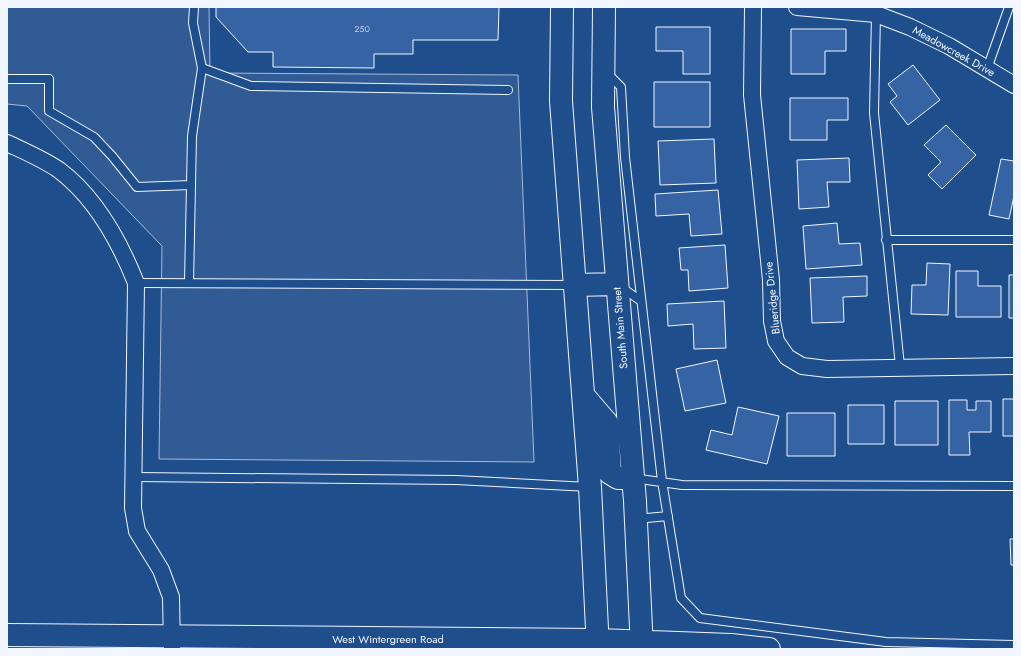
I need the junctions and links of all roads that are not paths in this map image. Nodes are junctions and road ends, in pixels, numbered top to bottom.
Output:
1 (194, 7) edge
2 (562, 7) edge
3 (604, 7) edge
4 (752, 7) edge
5 (798, 7) edge
6 (1010, 7) edge
7 (877, 11) edge
8 (202, 68) junction
9 (987, 69) junction
10 (604, 70) junction
11 (7, 79) edge
12 (1014, 85) edge
13 (508, 90) dead end
14 (7, 143) edge
15 (191, 185) junction
16 (886, 240) junction
17 (1014, 240) edge
18 (136, 282) junction
19 (190, 283) junction
20 (617, 284) junction
21 (575, 286) junction
22 (641, 301) junction
23 (900, 366) junction
24 (1014, 366) edge
25 (583, 395) junction
26 (134, 477) junction
27 (633, 478) junction
28 (662, 481) junction
29 (1014, 486) edge
30 (590, 487) junction
31 (668, 516) junction
32 (635, 519) junction
33 (7, 635) edge
34 (172, 643) edge
35 (598, 644) edge
36 (642, 645) edge
37 (1014, 645) edge
38 (769, 649) edge

1 - 8 lane
2 - 21 street
3 - 10 street, South Main Street
4 - 23 street, Blueridge Drive
5 - 7 street, Meadowcreek Drive
6 - 9 lane
7 - 9 street, Meadowcreek Drive
7 - 16 lane
8 - 13 lane
8 - 15 lane
9 - 12 street, Meadowcreek Drive
10 - 20 street, South Main Street
10 - 22 lane
11 - 15 lane
14 - 18 street
15 - 19 lane
16 - 17 lane
16 - 23 lane
18 - 19 lane
18 - 26 street
19 - 21 lane
20 - 21 street
20 - 22 lane
20 - 27 street, South Main Street
21 - 25 street
22 - 28 lane
23 - 24 street, Blueridge Drive
25 - 27 street
25 - 30 street
26 - 30 lane
26 - 34 street
27 - 28 lane
27 - 32 street, South Main Street
28 - 29 lane
28 - 31 lane
30 - 35 street
31 - 32 lane
31 - 37 lane
32 - 36 street, South Main Street
33 - 34 street, West Wintergreen Road
34 - 35 street, West Wintergreen Road
35 - 36 street, West Wintergreen Road
36 - 38 street, West Wintergreen Road

